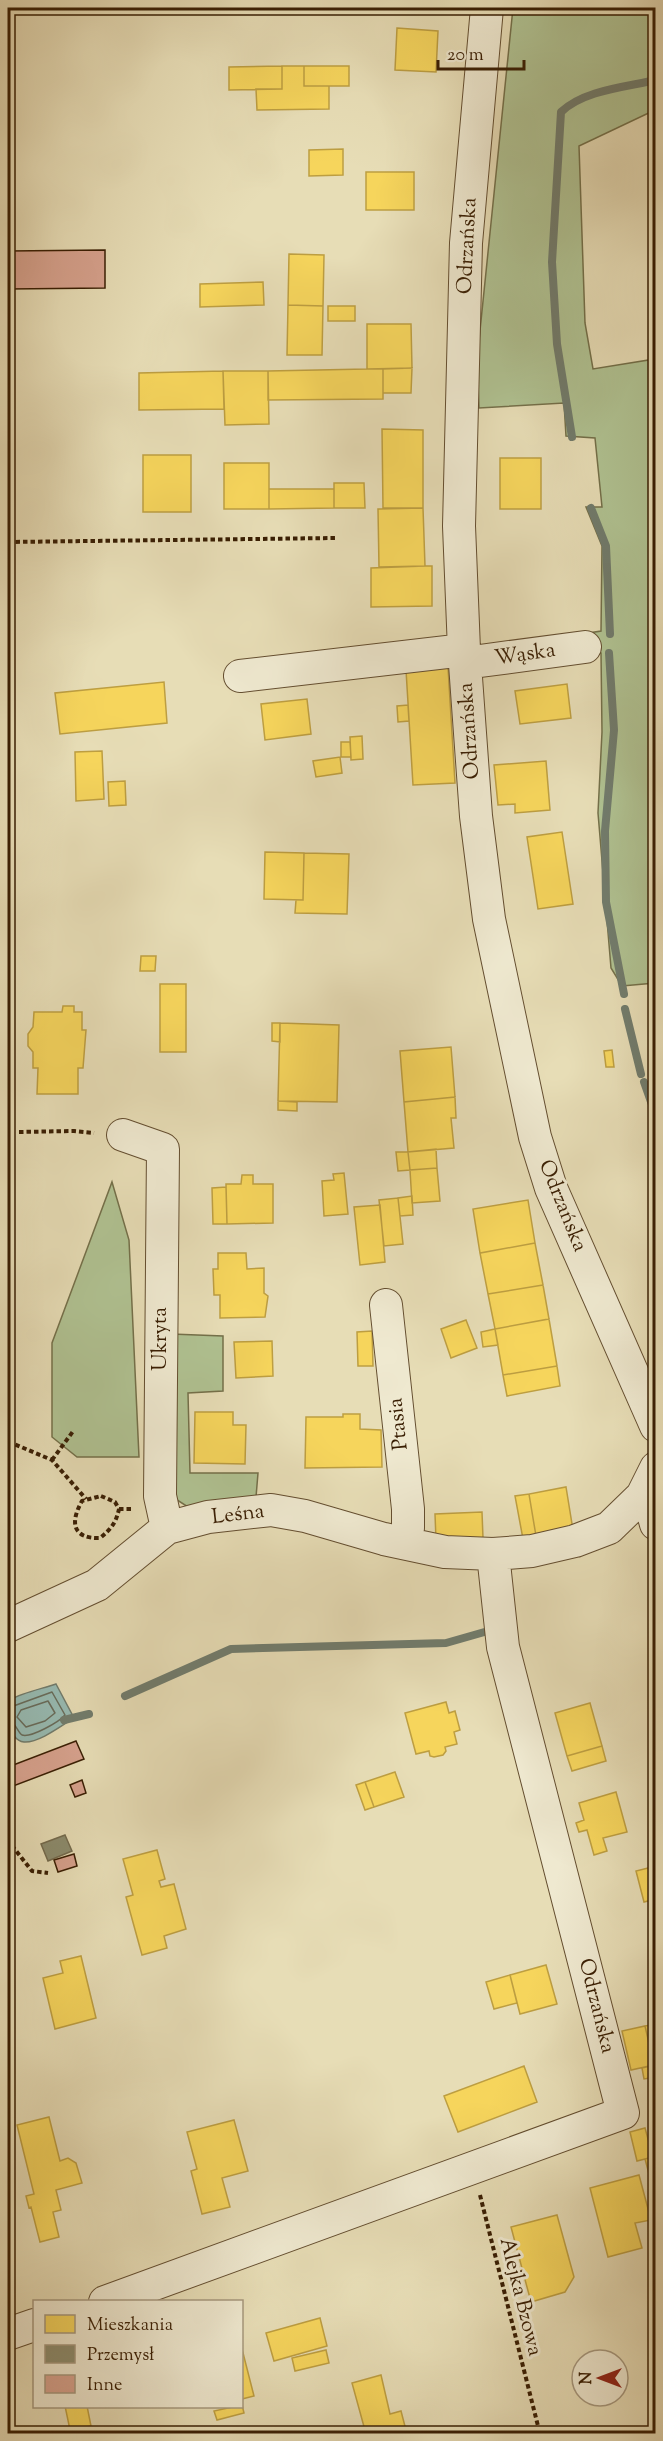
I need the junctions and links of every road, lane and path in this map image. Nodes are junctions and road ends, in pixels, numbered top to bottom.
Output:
1 (487, 8) edge
2 (335, 537) dead end
3 (8, 542) edge
4 (585, 647) dead end
5 (465, 656) junction
6 (240, 676) dead end
7 (20, 1132) dead end
8 (123, 1135) joint
9 (386, 1305) dead end
10 (656, 1426) edge
11 (74, 1430) dead end
12 (8, 1444) edge
13 (52, 1460) junction
14 (656, 1468) edge
15 (642, 1496) junction
16 (86, 1499) junction
17 (656, 1524) edge
18 (167, 1528) junction
19 (404, 1543) junction
20 (493, 1554) junction
21 (8, 1626) edge
22 (8, 1831) edge
23 (48, 1874) dead end
24 (474, 2168) junction
25 (108, 2300) edge
26 (33, 2325) edge
27 (8, 2334) edge
28 (540, 2433) edge

1 - 5 street, Odrzańska
2 - 3 path
4 - 5 street, Wąska
5 - 6 street, Wąska
5 - 10 street, Odrzańska
7 - 8 path
8 - 18 street, Ukryta
9 - 19 street, Ptasia
11 - 13 path
12 - 13 path
13 - 16 path
14 - 15 street
15 - 17 street
15 - 20 street
16 - 16 path
18 - 19 street, Leśna
18 - 21 street, Leśna
19 - 20 street, Leśna
20 - 24 street, Odrzańska
22 - 23 path
24 - 25 street, Odrzańska
24 - 28 path, Alejka Bzowa
26 - 27 street

